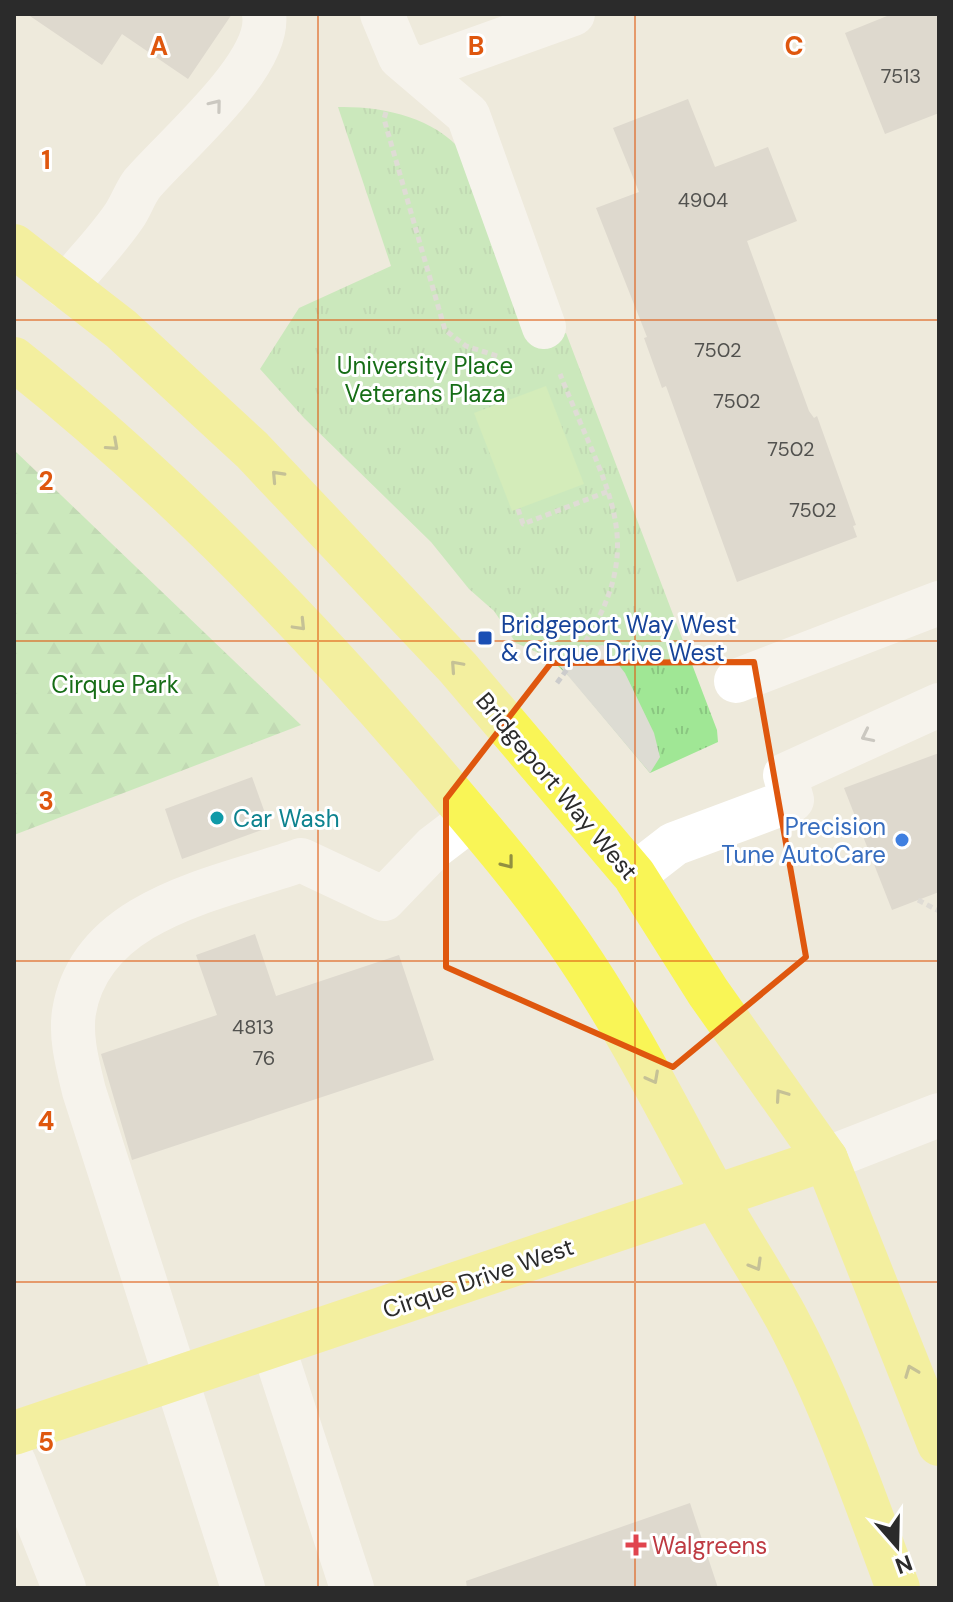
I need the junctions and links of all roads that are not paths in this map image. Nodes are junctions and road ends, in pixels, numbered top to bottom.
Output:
1 (264, 14) edge
2 (382, 14) edge
3 (573, 14) edge
4 (408, 64) junction
5 (14, 246) edge
6 (66, 287) junction
7 (544, 327) dead end
8 (14, 359) edge
9 (939, 603) edge
10 (736, 681) dead end
11 (939, 705) edge
12 (472, 818) junction
13 (634, 875) junction
14 (939, 1115) edge
15 (826, 1159) junction
16 (716, 1198) junction
17 (273, 1346) junction
18 (179, 1378) junction
19 (14, 1433) edge
20 (939, 1444) edge
21 (14, 1462) edge
22 (64, 1588) edge
23 (243, 1588) edge
24 (352, 1588) edge
25 (898, 1588) edge

6 -> 1 street
2 - 4 street
3 - 4 street
4 - 7 street
5 - 6 main road, Bridgeport Way West
13 -> 6 main road, Bridgeport Way West
8 -> 12 main road
9 - 10 street
11 -> 13 street
12 -> 16 main road
12 - 18 street
15 -> 13 main road, Bridgeport Way West
14 - 15 street, Cirque Drive West
15 - 16 main road, Cirque Drive West
20 -> 15 main road, Bridgeport Way West
16 - 17 main road, Cirque Drive West
16 -> 25 main road
17 - 18 main road, Cirque Drive West
17 - 24 street
18 - 19 main road, Cirque Drive West
18 - 23 street
21 - 22 street

